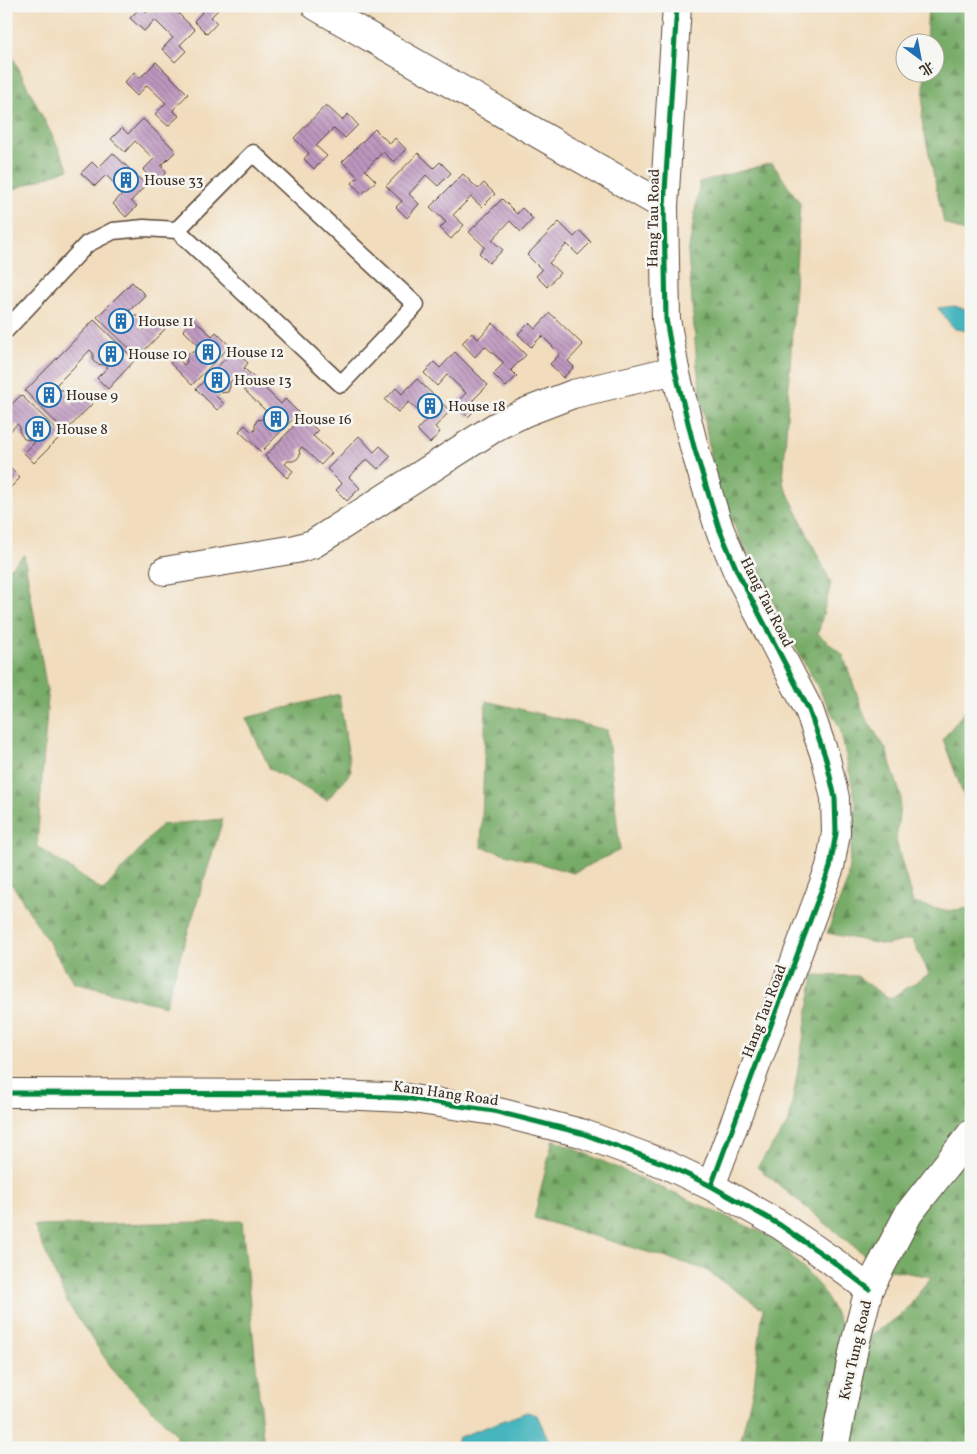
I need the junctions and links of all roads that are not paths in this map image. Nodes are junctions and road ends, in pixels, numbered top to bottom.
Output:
1 (316, 6) edge
2 (677, 6) edge
3 (664, 206) junction
4 (177, 230) junction
5 (6, 330) edge
6 (674, 370) junction
7 (165, 571) dead end
8 (6, 1093) edge
9 (971, 1134) edge
10 (711, 1186) junction
11 (869, 1289) junction
12 (834, 1448) edge

1 - 3 street
2 - 3 street, Hang Tau Road
3 - 6 street, Hang Tau Road
4 - 4 lane
4 - 5 lane
6 - 7 street
6 - 10 street, Hang Tau Road
8 - 10 street, Kam Hang Road
9 - 11 street, Kwu Tung Road
10 - 11 street, Kam Hang Road
11 - 12 street, Kwu Tung Road

